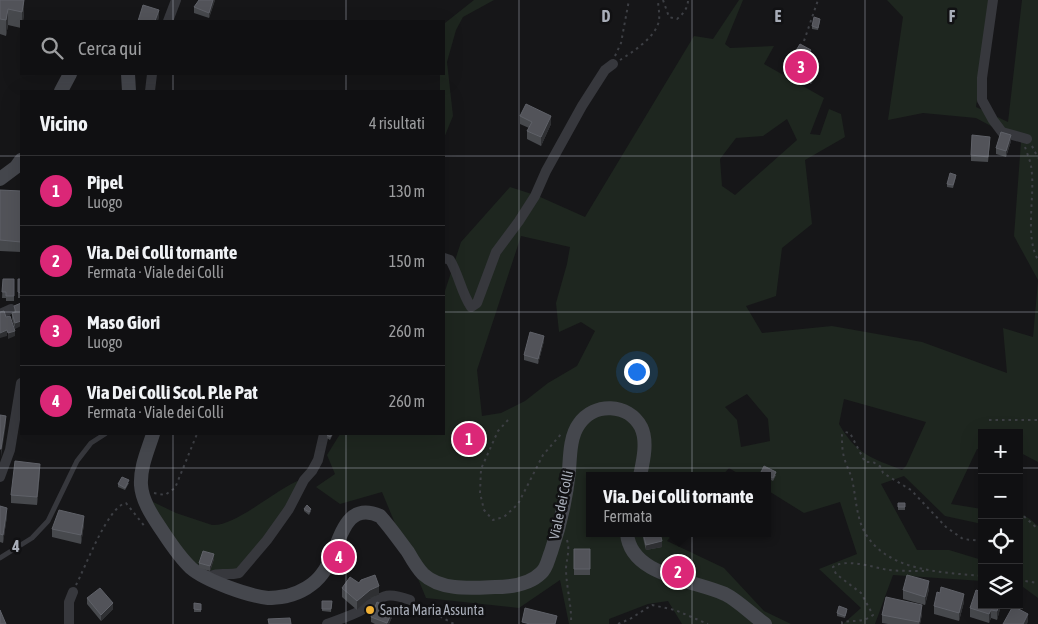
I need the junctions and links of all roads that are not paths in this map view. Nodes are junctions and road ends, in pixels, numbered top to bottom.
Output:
1 (176, 0) edge
2 (993, 0) edge
3 (168, 20) edge
4 (609, 67) road end
5 (69, 75) edge
6 (128, 75) edge
7 (152, 75) edge
8 (62, 90) edge
9 (129, 90) edge
10 (150, 90) edge
11 (1025, 138) road end
12 (20, 161) edge
13 (0, 179) edge
14 (445, 258) edge
15 (11, 309) dead end
16 (0, 314) edge
17 (20, 389) edge
18 (103, 435) edge
19 (153, 435) edge
20 (324, 435) edge
21 (641, 472) edge
22 (0, 478) edge
23 (627, 537) edge
24 (0, 558) edge
25 (205, 578) junction
26 (73, 592) road end
27 (410, 600) road end
28 (69, 624) edge
29 (327, 624) edge
30 (765, 624) edge

1 - 3 street
2 - 11 street
4 - 14 street
5 - 8 main road
6 - 9 main road
7 - 10 street
12 - 13 main road
15 - 16 street
17 - 22 street
18 - 24 lane
19 - 25 main road, Viale dei Colli
20 - 25 street
21 - 25 main road, Viale dei Colli
23 - 30 main road
26 - 28 street
27 - 29 street

